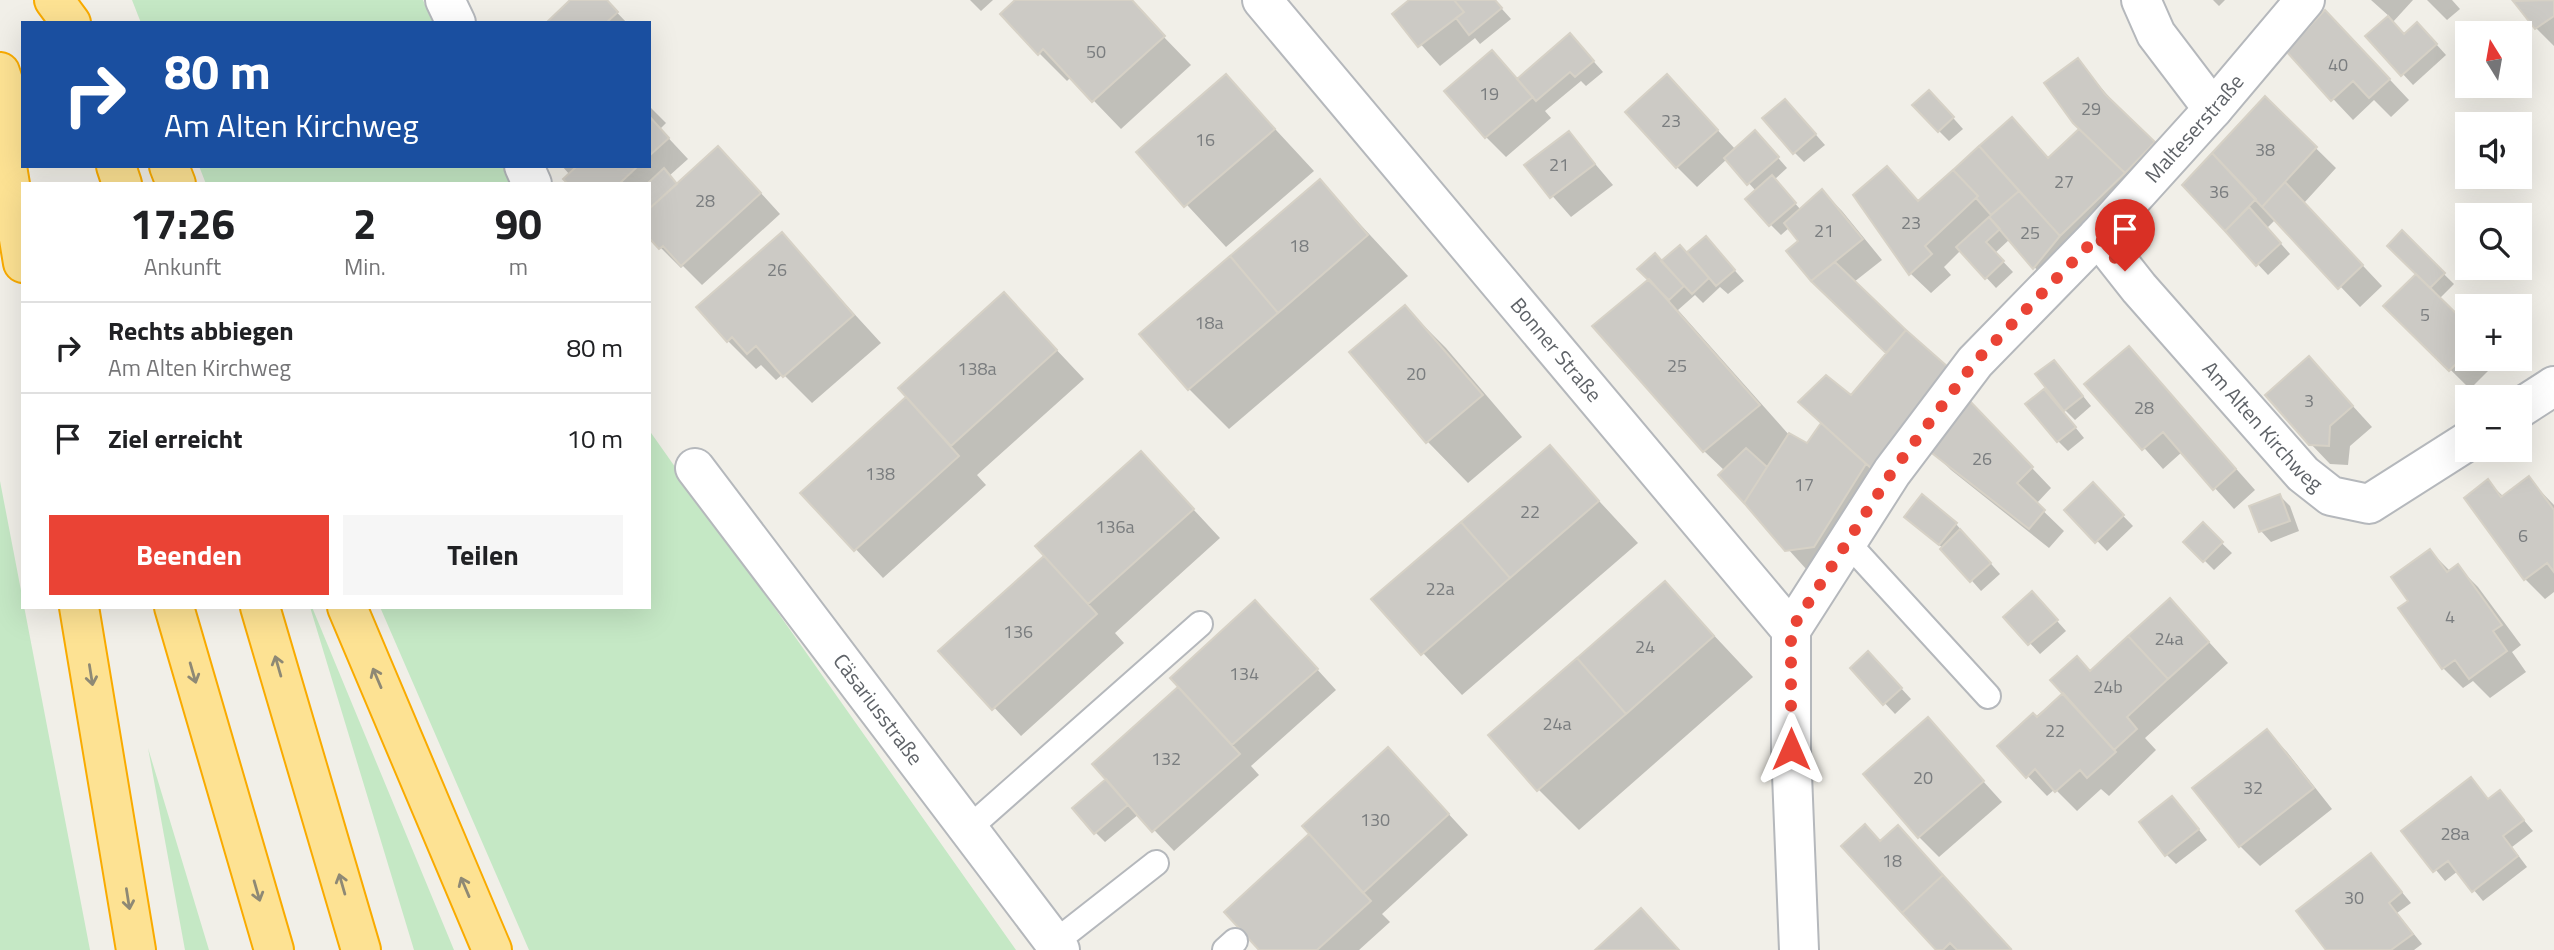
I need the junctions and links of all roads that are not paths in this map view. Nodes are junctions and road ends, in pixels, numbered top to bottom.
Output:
1 (53, 0) edge
2 (445, 0) edge
3 (1262, 0) edge
4 (2141, 0) edge
5 (2305, 0) edge
6 (59, 21) edge
7 (69, 21) edge
8 (455, 21) edge
9 (0, 72) edge
10 (2213, 109) junction
11 (0, 124) edge
12 (21, 136) edge
13 (2098, 236) junction
14 (21, 251) edge
15 (2554, 386) edge
16 (2532, 400) edge
17 (2455, 450) edge
18 (695, 468) dead end
19 (1847, 542) junction
20 (79, 609) edge
21 (175, 609) edge
22 (261, 609) edge
23 (348, 609) edge
24 (1200, 624) dead end
25 (1791, 630) junction
26 (1988, 696) dead end
27 (968, 829) junction
28 (1156, 863) dead end
29 (1057, 946) edge
30 (136, 950) edge
31 (274, 950) edge
32 (361, 950) edge
33 (492, 950) edge
34 (1799, 950) edge

1 - 6 highway
1 - 7 highway
2 - 8 street
3 - 25 street, Bonner Straße
4 - 10 street
5 - 10 street, Malteserstraße
9 - 12 highway
10 - 13 street, Malteserstraße
11 - 14 highway
13 - 17 street, Am Alten Kirchweg
13 - 19 street, Malteserstraße
15 - 16 street
18 - 27 street, Cäsariusstraße
19 - 25 street, Malteserstraße
19 - 26 lane
20 -> 30 highway
21 -> 31 highway
32 -> 22 highway
33 -> 23 highway
24 - 27 lane
25 - 34 street
27 - 29 street, Cäsariusstraße
28 - 29 lane

